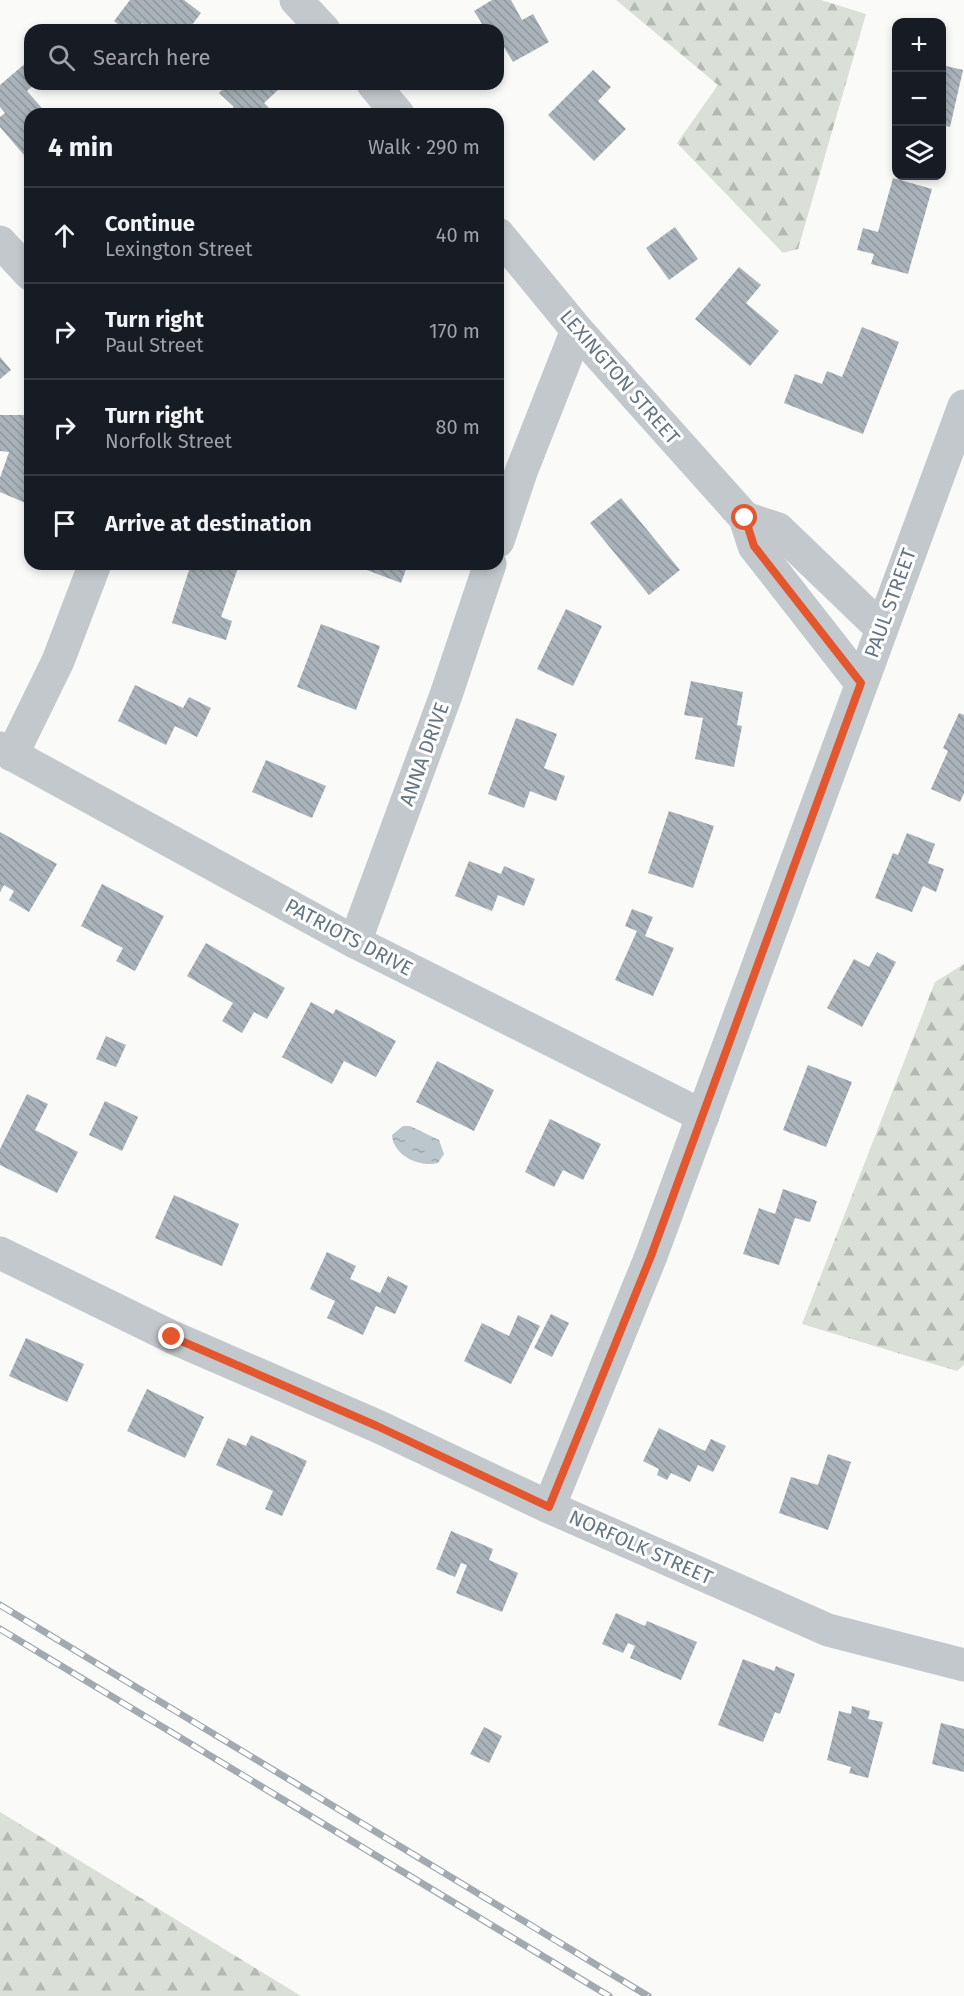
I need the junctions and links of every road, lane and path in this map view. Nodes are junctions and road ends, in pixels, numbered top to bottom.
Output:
1 (296, 0) edge
2 (318, 24) edge
3 (378, 90) edge
4 (393, 108) edge
5 (504, 241) edge
6 (0, 242) edge
7 (24, 268) edge
8 (577, 330) junction
9 (964, 406) edge
10 (745, 518) junction
11 (504, 523) edge
12 (93, 570) edge
13 (488, 570) edge
14 (881, 628) junction
15 (861, 683) junction
16 (6, 752) edge
17 (355, 942) junction
18 (703, 1116) junction
19 (0, 1253) edge
20 (549, 1507) junction
21 (964, 1665) edge

1 - 2 street
3 - 4 street
5 - 8 street, LEXINGTON STREET
6 - 7 street
8 - 10 street, LEXINGTON STREET
8 - 11 street
9 - 14 street, PAUL STREET
10 - 14 street, LEXINGTON STREET
10 - 15 street, LEXINGTON STREET
12 - 16 street
13 - 17 street, ANNA DRIVE
14 - 15 street, PAUL STREET
15 - 18 street, PAUL STREET
16 - 17 street, PATRIOTS DRIVE
17 - 18 street, PATRIOTS DRIVE
18 - 20 street, PAUL STREET
19 - 20 street, NORFOLK STREET
20 - 21 street, NORFOLK STREET

